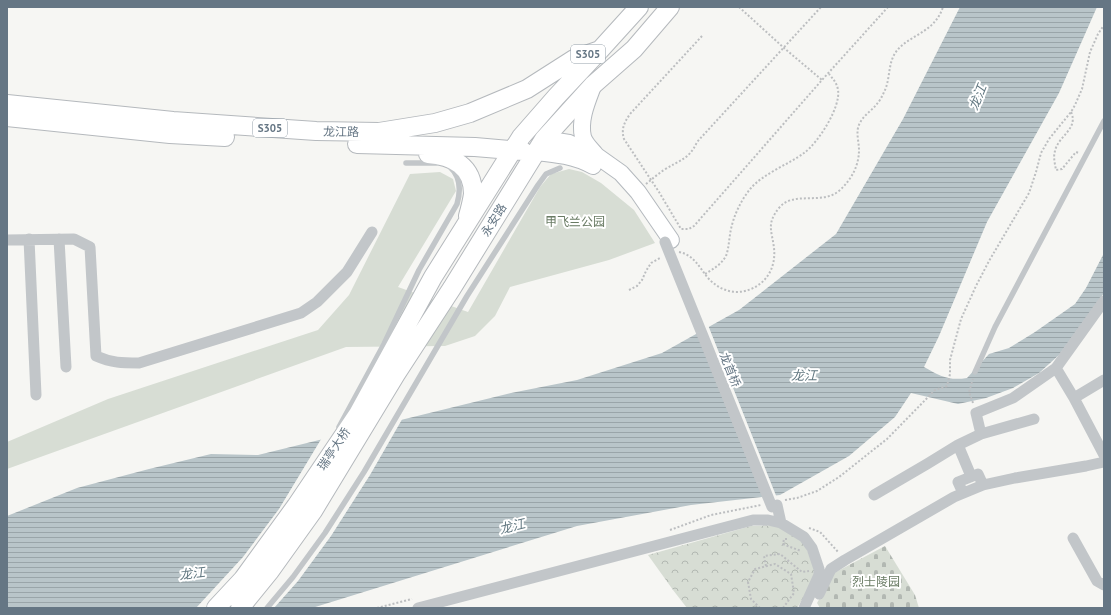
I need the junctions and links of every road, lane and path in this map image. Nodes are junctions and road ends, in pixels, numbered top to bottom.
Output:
1 (639, 7) edge
2 (670, 7) edge
3 (739, 7) edge
4 (822, 7) edge
5 (888, 7) edge
6 (943, 7) edge
7 (1104, 25) edge
8 (702, 36) dead end
9 (784, 48) junction
10 (600, 50) junction
11 (829, 74) junction
12 (822, 80) junction
13 (593, 85) junction
14 (7, 104) edge
15 (1071, 112) junction
16 (7, 118) edge
17 (1104, 121) edge
18 (379, 132) junction
19 (517, 144) junction
20 (540, 145) junction
21 (401, 146) junction
22 (597, 156) junction
23 (1085, 157) junction
24 (406, 163) dead end
25 (560, 168) dead end
26 (651, 180) junction
27 (638, 192) junction
28 (466, 226) junction
29 (372, 232) dead end
30 (29, 239) junction
31 (59, 239) junction
32 (7, 240) edge
33 (670, 247) junction
34 (426, 273) junction
35 (705, 274) junction
36 (629, 290) dead end
37 (460, 292) junction
38 (1103, 304) edge
39 (66, 367) dead end
40 (1056, 368) junction
41 (975, 372) joint
42 (1104, 380) edge
43 (36, 395) dead end
44 (1074, 398) junction
45 (973, 404) dead end
46 (1034, 419) dead end
47 (336, 432) dead end
48 (981, 434) junction
49 (329, 445) dead end
50 (958, 445) junction
51 (1104, 455) edge
52 (1104, 462) edge
53 (971, 476) junction
54 (983, 485) junction
55 (963, 493) junction
56 (874, 495) dead end
57 (778, 504) junction
58 (781, 523) junction
59 (820, 532) dead end
60 (1073, 538) dead end
61 (788, 539) dead end
62 (806, 553) dead end
63 (845, 560) junction
64 (766, 566) junction
65 (812, 570) dead end
66 (239, 573) dead end
67 (229, 584) dead end
68 (1104, 585) edge
69 (212, 608) edge
70 (240, 608) edge
71 (267, 608) edge
72 (418, 608) edge
73 (760, 608) edge
74 (783, 608) edge
75 (804, 608) edge
76 (813, 608) edge

1 - 10 main road, 龙江路 / S305
2 - 13 main road, S305
3 - 9 path
4 - 9 path
5 - 11 path
6 - 35 path
7 - 15 path
8 - 26 path
9 - 12 path
9 - 26 path
10 - 18 main road, 龙江路 / S305
10 - 19 main road, 永安路
11 - 12 path
11 - 35 path
12 - 26 path
13 - 20 main road, 永安路
13 - 22 street
14 - 18 main road, 龙江路 / S305
15 - 23 path
15 - 57 path
16 - 21 main road, 龙江路 / S305
17 - 23 lane
18 - 19 main road
19 - 20 main road
19 - 21 main road, 龙江路 / S305
19 - 28 main road, 永安路
20 - 22 street
20 - 33 street
20 - 37 main road, 永安路
21 - 28 main road
22 - 27 street
23 - 41 lane
24 - 34 lane
25 - 37 lane
26 - 27 path
27 - 33 street
28 - 34 main road, 永安路
29 - 31 street
30 - 31 street
30 - 32 street
30 - 43 street
31 - 39 street
33 - 35 path
33 - 36 path
33 - 57 street, 龙首桥
34 - 47 lane
34 - 69 main road, 瑞亭大桥
37 - 70 main road, 瑞亭大桥
37 - 71 lane
38 - 40 street
40 - 44 street
40 - 48 street
41 - 45 path
42 - 44 street
44 - 51 street
46 - 48 street
48 - 50 street
49 - 66 lane
50 - 53 street
50 - 56 street
52 - 54 street
53 - 54 street
53 - 55 street
54 - 55 street
55 - 63 street
57 - 58 street, 龙首桥
58 - 72 street
58 - 75 street
59 - 63 path
60 - 68 street
61 - 62 path
63 - 76 street
64 - 65 path
64 - 73 path
64 - 74 path
67 - 69 lane

